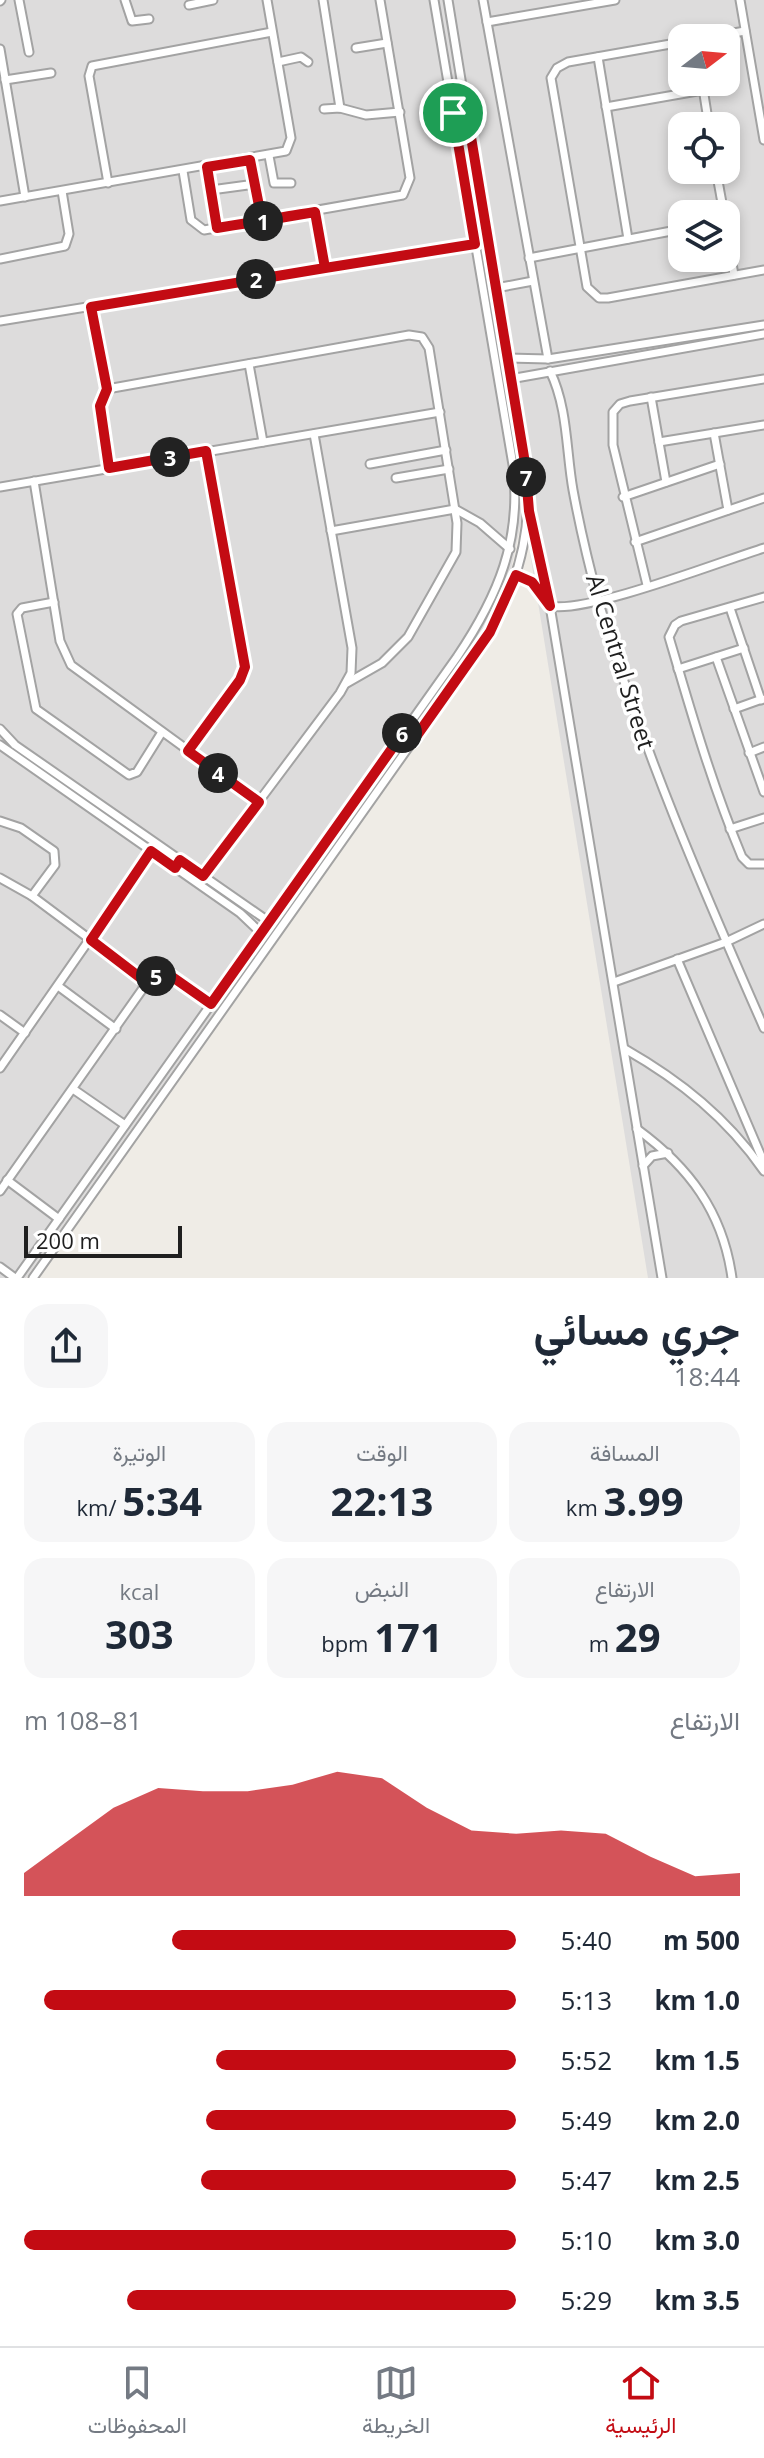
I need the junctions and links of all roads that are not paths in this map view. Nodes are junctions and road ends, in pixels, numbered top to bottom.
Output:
1 (19, 0) edge
2 (125, 0) edge
3 (213, 0) edge
4 (267, 0) edge
5 (323, 0) edge
6 (380, 0) edge
7 (434, 0) edge
8 (448, 0) edge
9 (483, 0) edge
10 (615, 0) edge
11 (740, 0) edge
12 (189, 5) dead end
13 (149, 19) dead end
14 (487, 22) junction
15 (745, 31) junction
16 (272, 32) junction
17 (740, 32) edge
18 (387, 43) junction
19 (668, 44) edge
20 (356, 48) dead end
21 (0, 49) edge
22 (29, 52) dead end
23 (598, 57) junction
24 (278, 62) junction
25 (308, 62) dead end
26 (51, 73) dead end
27 (5, 80) junction
28 (760, 88) edge
29 (668, 93) edge
30 (606, 107) junction
31 (340, 108) junction
32 (324, 109) dead end
33 (400, 112) junction
34 (453, 113) junction
35 (467, 113) junction
36 (11, 117) junction
37 (0, 119) edge
38 (457, 137) junction
39 (470, 137) junction
40 (764, 140) edge
41 (269, 156) junction
42 (250, 160) junction
43 (207, 167) junction
44 (183, 171) junction
45 (108, 183) junction
46 (291, 183) dead end
47 (248, 185) dead end
48 (211, 190) junction
49 (62, 191) junction
50 (25, 197) junction
51 (0, 201) edge
52 (315, 212) junction
53 (262, 221) junction
54 (217, 228) junction
55 (668, 232) edge
56 (628, 239) junction
57 (475, 244) junction
58 (580, 248) junction
59 (529, 258) junction
60 (0, 259) edge
61 (325, 268) junction
62 (764, 270) edge
63 (733, 272) edge
64 (734, 275) junction
65 (533, 281) junction
66 (496, 288) junction
67 (91, 307) junction
68 (0, 321) edge
69 (764, 325) edge
70 (764, 334) edge
71 (507, 358) junction
72 (548, 359) junction
73 (525, 360) junction
74 (249, 364) junction
75 (550, 371) junction
76 (526, 376) junction
77 (510, 379) junction
78 (764, 379) edge
79 (107, 389) junction
80 (651, 397) junction
81 (503, 406) junction
82 (515, 406) junction
83 (440, 412) junction
84 (764, 425) edge
85 (507, 431) junction
86 (519, 431) junction
87 (714, 433) junction
88 (314, 434) junction
89 (263, 442) junction
90 (659, 442) junction
91 (446, 450) junction
92 (206, 451) junction
93 (370, 464) dead end
94 (720, 464) junction
95 (109, 468) junction
96 (449, 469) junction
97 (396, 478) dead end
98 (34, 481) junction
99 (666, 482) junction
100 (0, 487) edge
101 (623, 497) junction
102 (764, 498) edge
103 (455, 509) junction
104 (728, 510) junction
105 (529, 511) junction
106 (331, 531) junction
107 (635, 542) junction
108 (764, 548) edge
109 (510, 549) junction
110 (516, 575) junction
111 (647, 585) junction
112 (764, 597) edge
113 (599, 601) junction
114 (54, 602) junction
115 (550, 606) junction
116 (730, 608) junction
117 (744, 648) junction
118 (716, 657) junction
119 (678, 669) junction
120 (347, 683) junction
121 (762, 699) edge
122 (734, 709) junction
123 (417, 713) junction
124 (426, 723) junction
125 (162, 732) junction
126 (1, 733) edge
127 (403, 733) junction
128 (413, 741) junction
129 (0, 745) edge
130 (764, 747) edge
131 (13, 748) junction
132 (188, 751) junction
133 (749, 753) junction
134 (764, 792) edge
135 (259, 802) junction
136 (764, 818) edge
137 (0, 821) edge
138 (121, 824) junction
139 (730, 829) junction
140 (151, 851) junction
141 (177, 864) junction
142 (764, 864) edge
143 (203, 876) junction
144 (0, 878) edge
145 (32, 896) junction
146 (243, 909) junction
147 (268, 921) junction
148 (764, 924) edge
149 (260, 932) junction
150 (91, 940) junction
151 (726, 942) junction
152 (677, 959) junction
153 (142, 979) junction
154 (614, 982) junction
155 (58, 986) junction
156 (211, 1004) junction
157 (0, 1015) edge
158 (764, 1028) edge
159 (116, 1029) junction
160 (25, 1033) junction
161 (625, 1049) junction
162 (0, 1068) edge
163 (73, 1089) junction
164 (125, 1125) junction
165 (637, 1129) junction
166 (113, 1142) junction
167 (123, 1151) junction
168 (671, 1154) junction
169 (100, 1161) junction
170 (764, 1163) edge
171 (643, 1166) junction
172 (109, 1169) junction
173 (764, 1171) edge
174 (7, 1180) junction
175 (0, 1191) edge
176 (59, 1219) junction
177 (0, 1267) edge
178 (16, 1278) edge
179 (33, 1278) edge
180 (662, 1278) edge
181 (732, 1278) edge

1 - 22 street
2 - 13 street
3 - 12 street
4 - 16 street
5 - 31 street
6 - 18 street
7 - 34 street
8 - 35 street
9 - 14 street
10 - 14 street
11 - 15 street
14 - 59 street
15 - 17 street
15 - 28 street
16 - 24 street
16 - 45 street
18 - 20 street
18 - 33 street
19 - 23 street
21 - 27 street
23 - 30 street
23 - 58 street
24 - 25 street
24 - 41 street
26 - 27 street
27 - 36 street
28 - 40 street
29 - 30 street
30 - 56 street
31 - 32 street
31 - 33 street
33 - 52 street
34 - 35 street
34 - 38 street
35 - 39 street
36 - 37 street
36 - 50 street
38 - 39 street
38 - 57 street
39 - 66 street
41 - 42 street
41 - 46 street
42 - 43 street
42 - 53 street
43 - 44 street
43 - 48 street
44 - 45 street
44 - 54 street
45 - 49 street
47 - 48 street
48 - 54 street
49 - 50 street
49 - 60 street
50 - 51 street
52 - 53 street
52 - 61 street
53 - 54 street
55 - 56 street
56 - 58 street
57 - 61 street
57 - 81 street
58 - 59 street
58 - 64 street
59 - 65 street
61 - 67 street
62 - 64 street
63 - 64 street
65 - 66 street
65 - 72 street
66 - 71 street
67 - 68 street
67 - 79 street
69 - 72 street
70 - 75 street
71 - 73 street
71 - 77 street
72 - 73 street
73 - 76 street
74 - 79 street
74 - 83 street
74 - 89 street
75 - 76 street
75 - 113 street, Al Central Street
76 - 77 street
77 - 82 street
78 - 80 street
79 - 95 street
80 - 90 street
80 - 101 street
81 - 82 street
81 - 85 street
82 - 86 street
83 - 88 street
83 - 91 street
84 - 87 street
85 - 86 street
85 - 109 street
86 - 105 street
87 - 90 street
87 - 94 street
88 - 89 street
88 - 106 street
89 - 92 street
90 - 99 street
91 - 93 street
91 - 96 street
92 - 95 street
92 - 132 street
94 - 99 street
94 - 104 street
95 - 98 street
96 - 97 street
96 - 103 street
98 - 100 street
98 - 114 street
99 - 101 street
101 - 107 street
102 - 104 street
103 - 106 street
103 - 109 street
103 - 120 street
104 - 107 street
105 - 110 street
105 - 115 street
106 - 120 street
107 - 111 street
108 - 111 street
109 - 123 street
110 - 115 street
110 - 124 street
111 - 113 street
112 - 116 street
113 - 115 street
113 - 151 street, Al Central Street
114 - 125 street
114 - 125 street
115 - 154 street
116 - 117 street
116 - 119 street
117 - 118 street
117 - 121 street
118 - 119 street
118 - 122 street
119 - 139 street
120 - 135 street
121 - 122 street
122 - 133 street
123 - 124 street
123 - 127 street
124 - 128 street
125 - 132 street
126 - 131 street
127 - 128 street
127 - 147 street
128 - 167 street
129 - 131 street
130 - 133 street
131 - 138 street
132 - 135 street
133 - 134 street
135 - 143 street
136 - 139 street
137 - 145 street
138 - 140 street
138 - 141 street
139 - 142 street
140 - 141 street
140 - 150 street
141 - 143 street
141 - 146 street
143 - 146 street
144 - 145 street
145 - 150 street
146 - 147 street
146 - 149 street
147 - 149 street
148 - 151 street
149 - 156 street
150 - 153 street
150 - 155 street
151 - 152 street
151 - 158 street, Al Central Street
152 - 154 street
152 - 170 street
153 - 156 street
153 - 159 street
154 - 161 street
155 - 159 street
155 - 160 street
156 - 164 street
157 - 160 street
159 - 163 street
160 - 162 street
161 - 165 street
161 - 173 street
163 - 164 street
163 - 174 street
164 - 166 street
165 - 168 street
165 - 171 street
166 - 167 street
166 - 169 street
167 - 172 street
168 - 171 street
168 - 181 street
169 - 172 street
169 - 176 street
171 - 180 street
172 - 179 street
174 - 175 street
174 - 176 street
176 - 178 street
177 - 178 street

